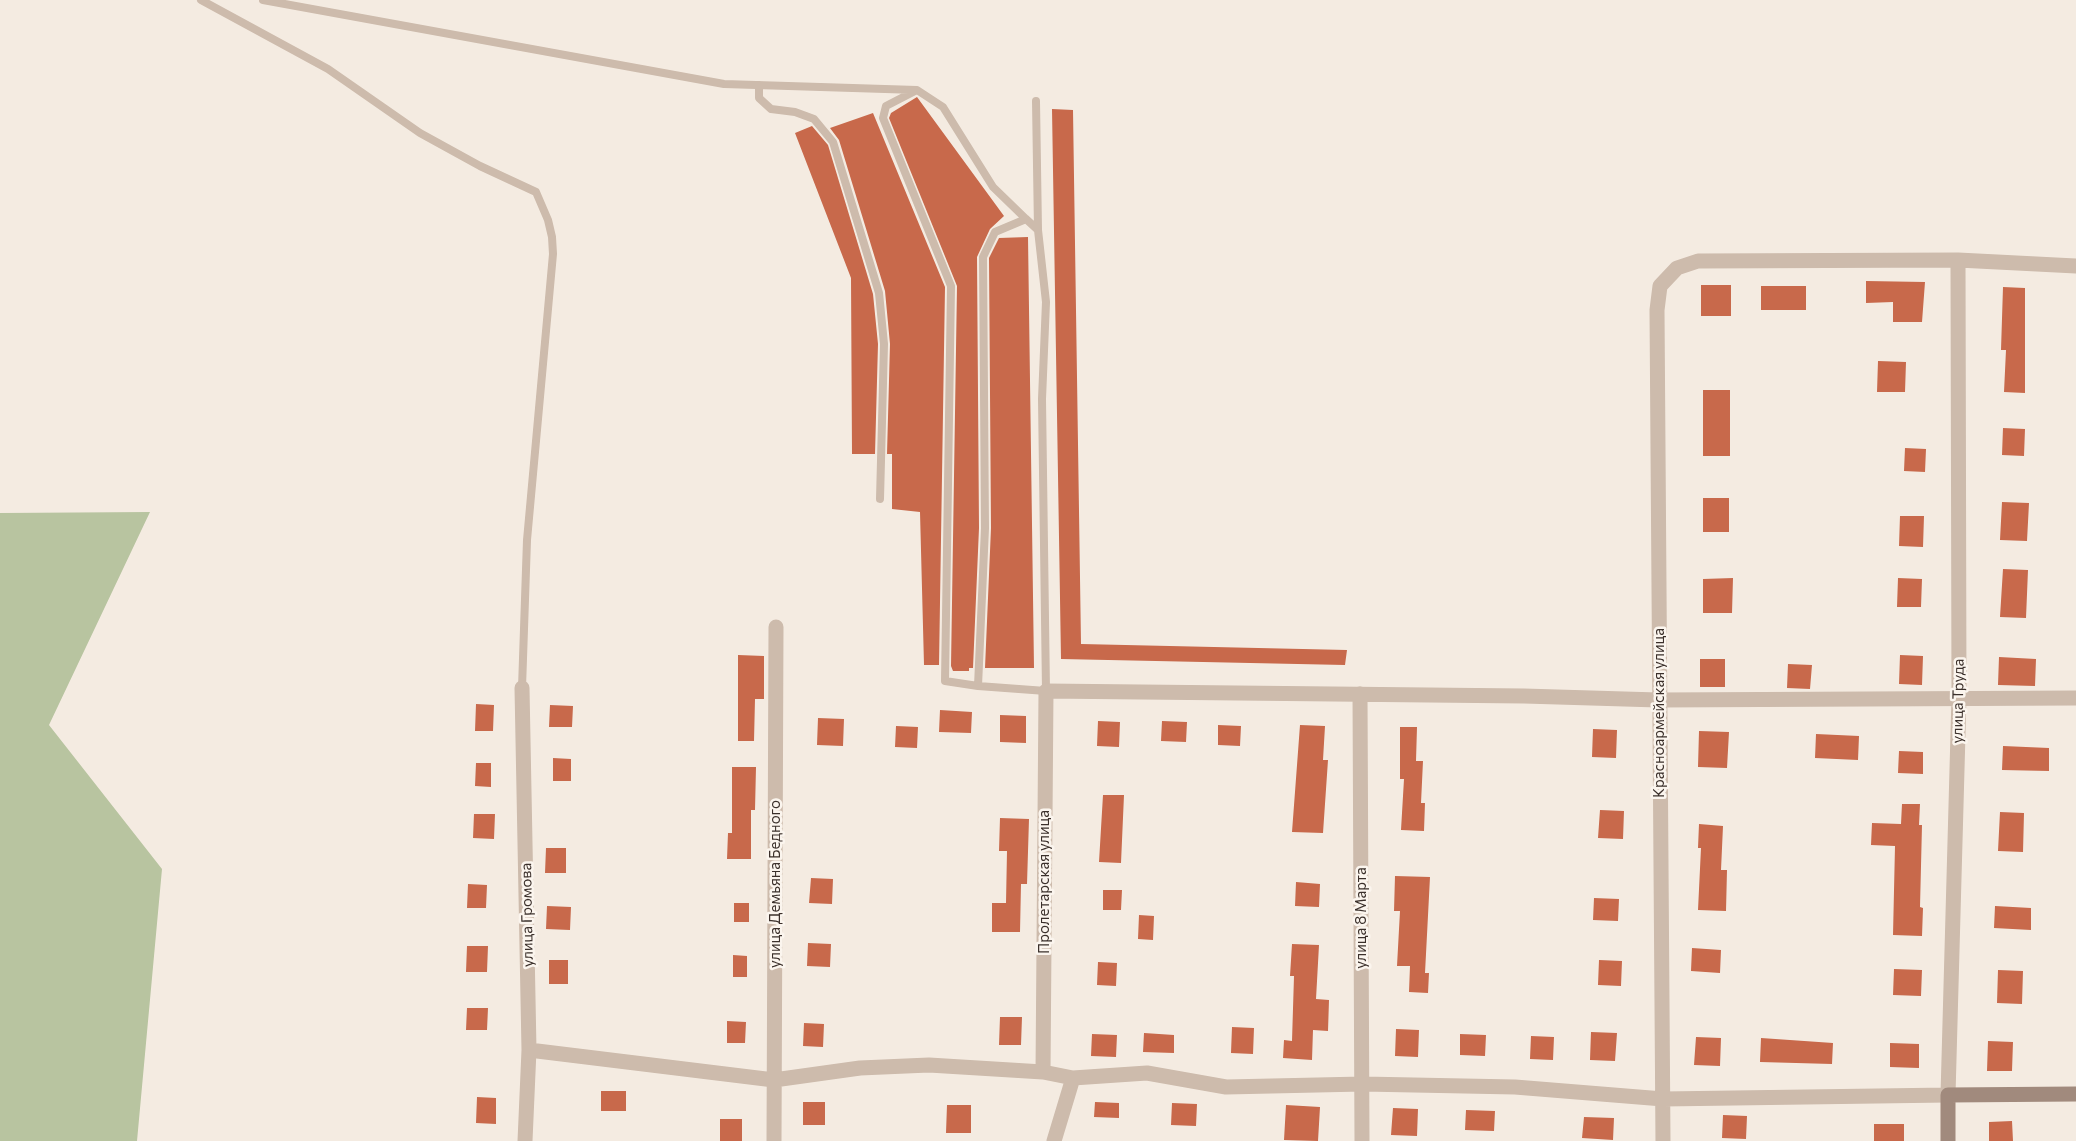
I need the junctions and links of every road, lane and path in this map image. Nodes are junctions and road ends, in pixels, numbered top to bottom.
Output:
1 (201, 0) edge
2 (263, 0) edge
3 (759, 85) junction
4 (917, 90) junction
5 (1036, 101) dead end
6 (1026, 219) junction
7 (1038, 230) junction
8 (1958, 260) junction
9 (2076, 266) edge
10 (880, 499) dead end
11 (776, 627) dead end
12 (978, 686) junction
13 (522, 688) joint
14 (1046, 691) junction
15 (1360, 694) junction
16 (1959, 697) junction
17 (2076, 698) edge
18 (1658, 700) junction
19 (530, 1050) junction
20 (1043, 1072) junction
21 (1073, 1078) junction
22 (774, 1080) junction
23 (1363, 1084) junction
24 (2076, 1094) edge
25 (1948, 1095) junction
26 (1663, 1098) junction
27 (525, 1141) edge
28 (774, 1141) edge
29 (1054, 1141) edge
30 (1362, 1141) edge
31 (1663, 1141) edge
32 (1948, 1141) edge

1 - 13 lane
2 - 3 lane
3 - 4 lane
3 - 10 lane
4 - 6 lane
4 - 12 lane
5 - 7 lane
6 - 7 lane
6 - 12 lane
7 - 14 lane
8 - 9 street
8 - 16 street, улица Труда
8 - 18 street, Красноармейская улица
11 - 22 street, улица Демьяна Бедного
12 - 14 lane
13 - 19 street, улица Громова
14 - 15 street
14 - 20 street, Пролетарская улица
15 - 18 street
15 - 23 street, улица 8 Марта
16 - 17 street
16 - 18 street
16 - 25 street, улица Труда
18 - 26 street, Красноармейская улица
19 - 22 street
19 - 27 street, улица Громова
20 - 21 street
20 - 22 street
21 - 23 street
21 - 29 street
22 - 28 street, улица Демьяна Бедного
23 - 26 street
23 - 30 street, улица 8 Марта
24 - 25 street
25 - 26 street
25 - 32 street, улица Труда
26 - 31 street, Красноармейская улица

